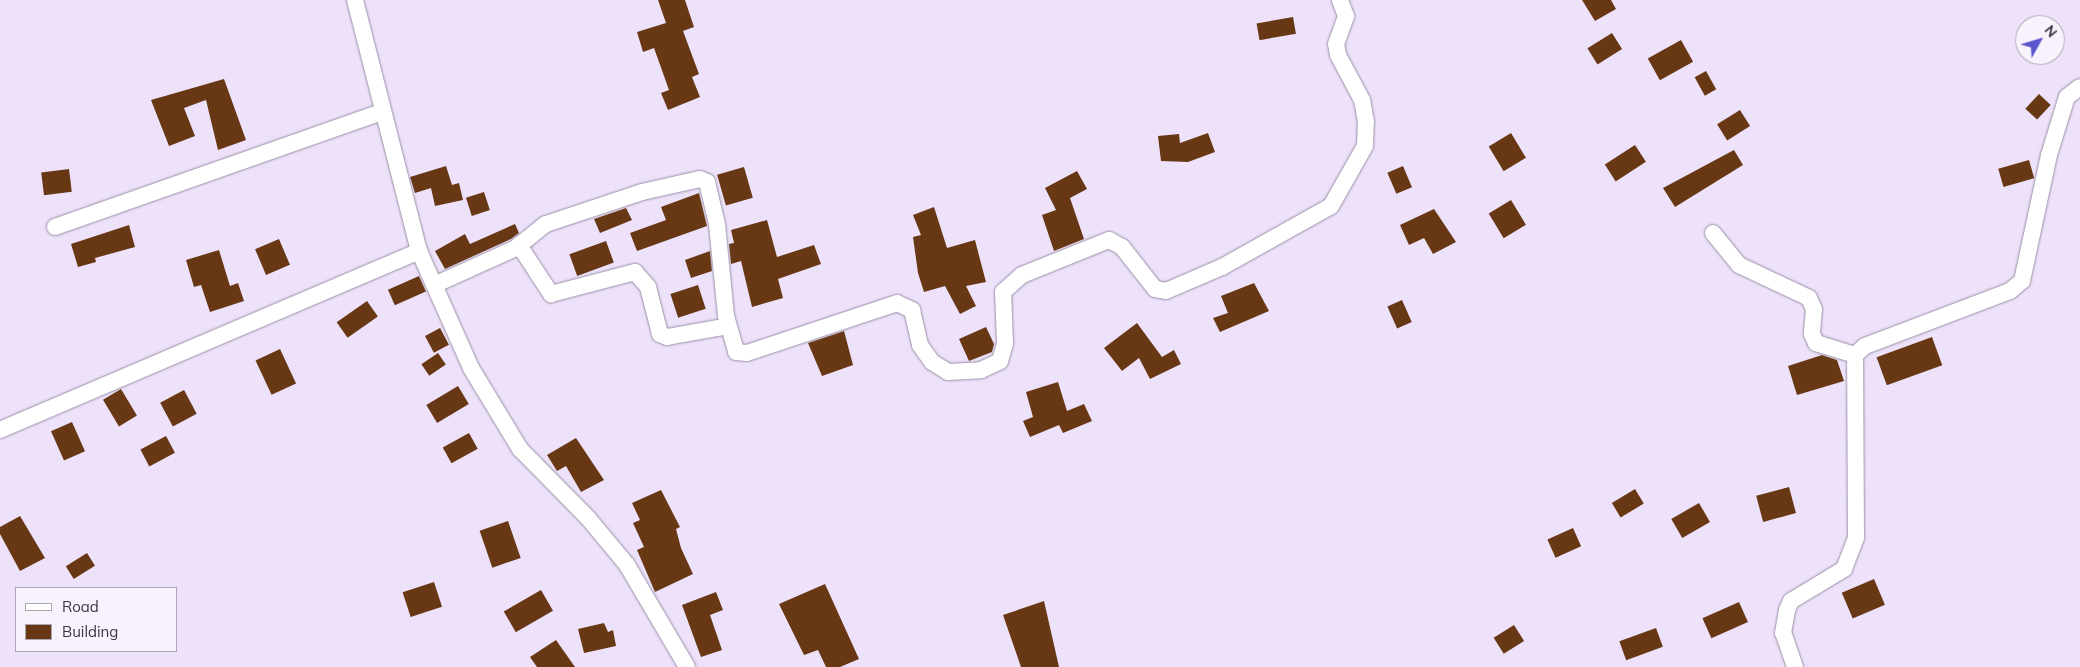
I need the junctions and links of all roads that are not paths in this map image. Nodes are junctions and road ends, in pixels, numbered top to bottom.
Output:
1 (355, 0) edge
2 (1340, 0) edge
3 (2080, 87) edge
4 (382, 112) junction
5 (55, 227) dead end
6 (1713, 233) dead end
7 (520, 245) junction
8 (419, 251) junction
9 (434, 285) junction
10 (728, 326) junction
11 (1855, 355) junction
12 (0, 430) edge
13 (687, 667) edge
14 (1795, 667) edge

1 - 4 street
2 - 10 street
3 - 11 street
4 - 5 street
4 - 8 street
6 - 11 street
7 - 9 street
7 - 10 street
7 - 10 street
8 - 9 street
8 - 12 street
9 - 13 street
11 - 14 street

